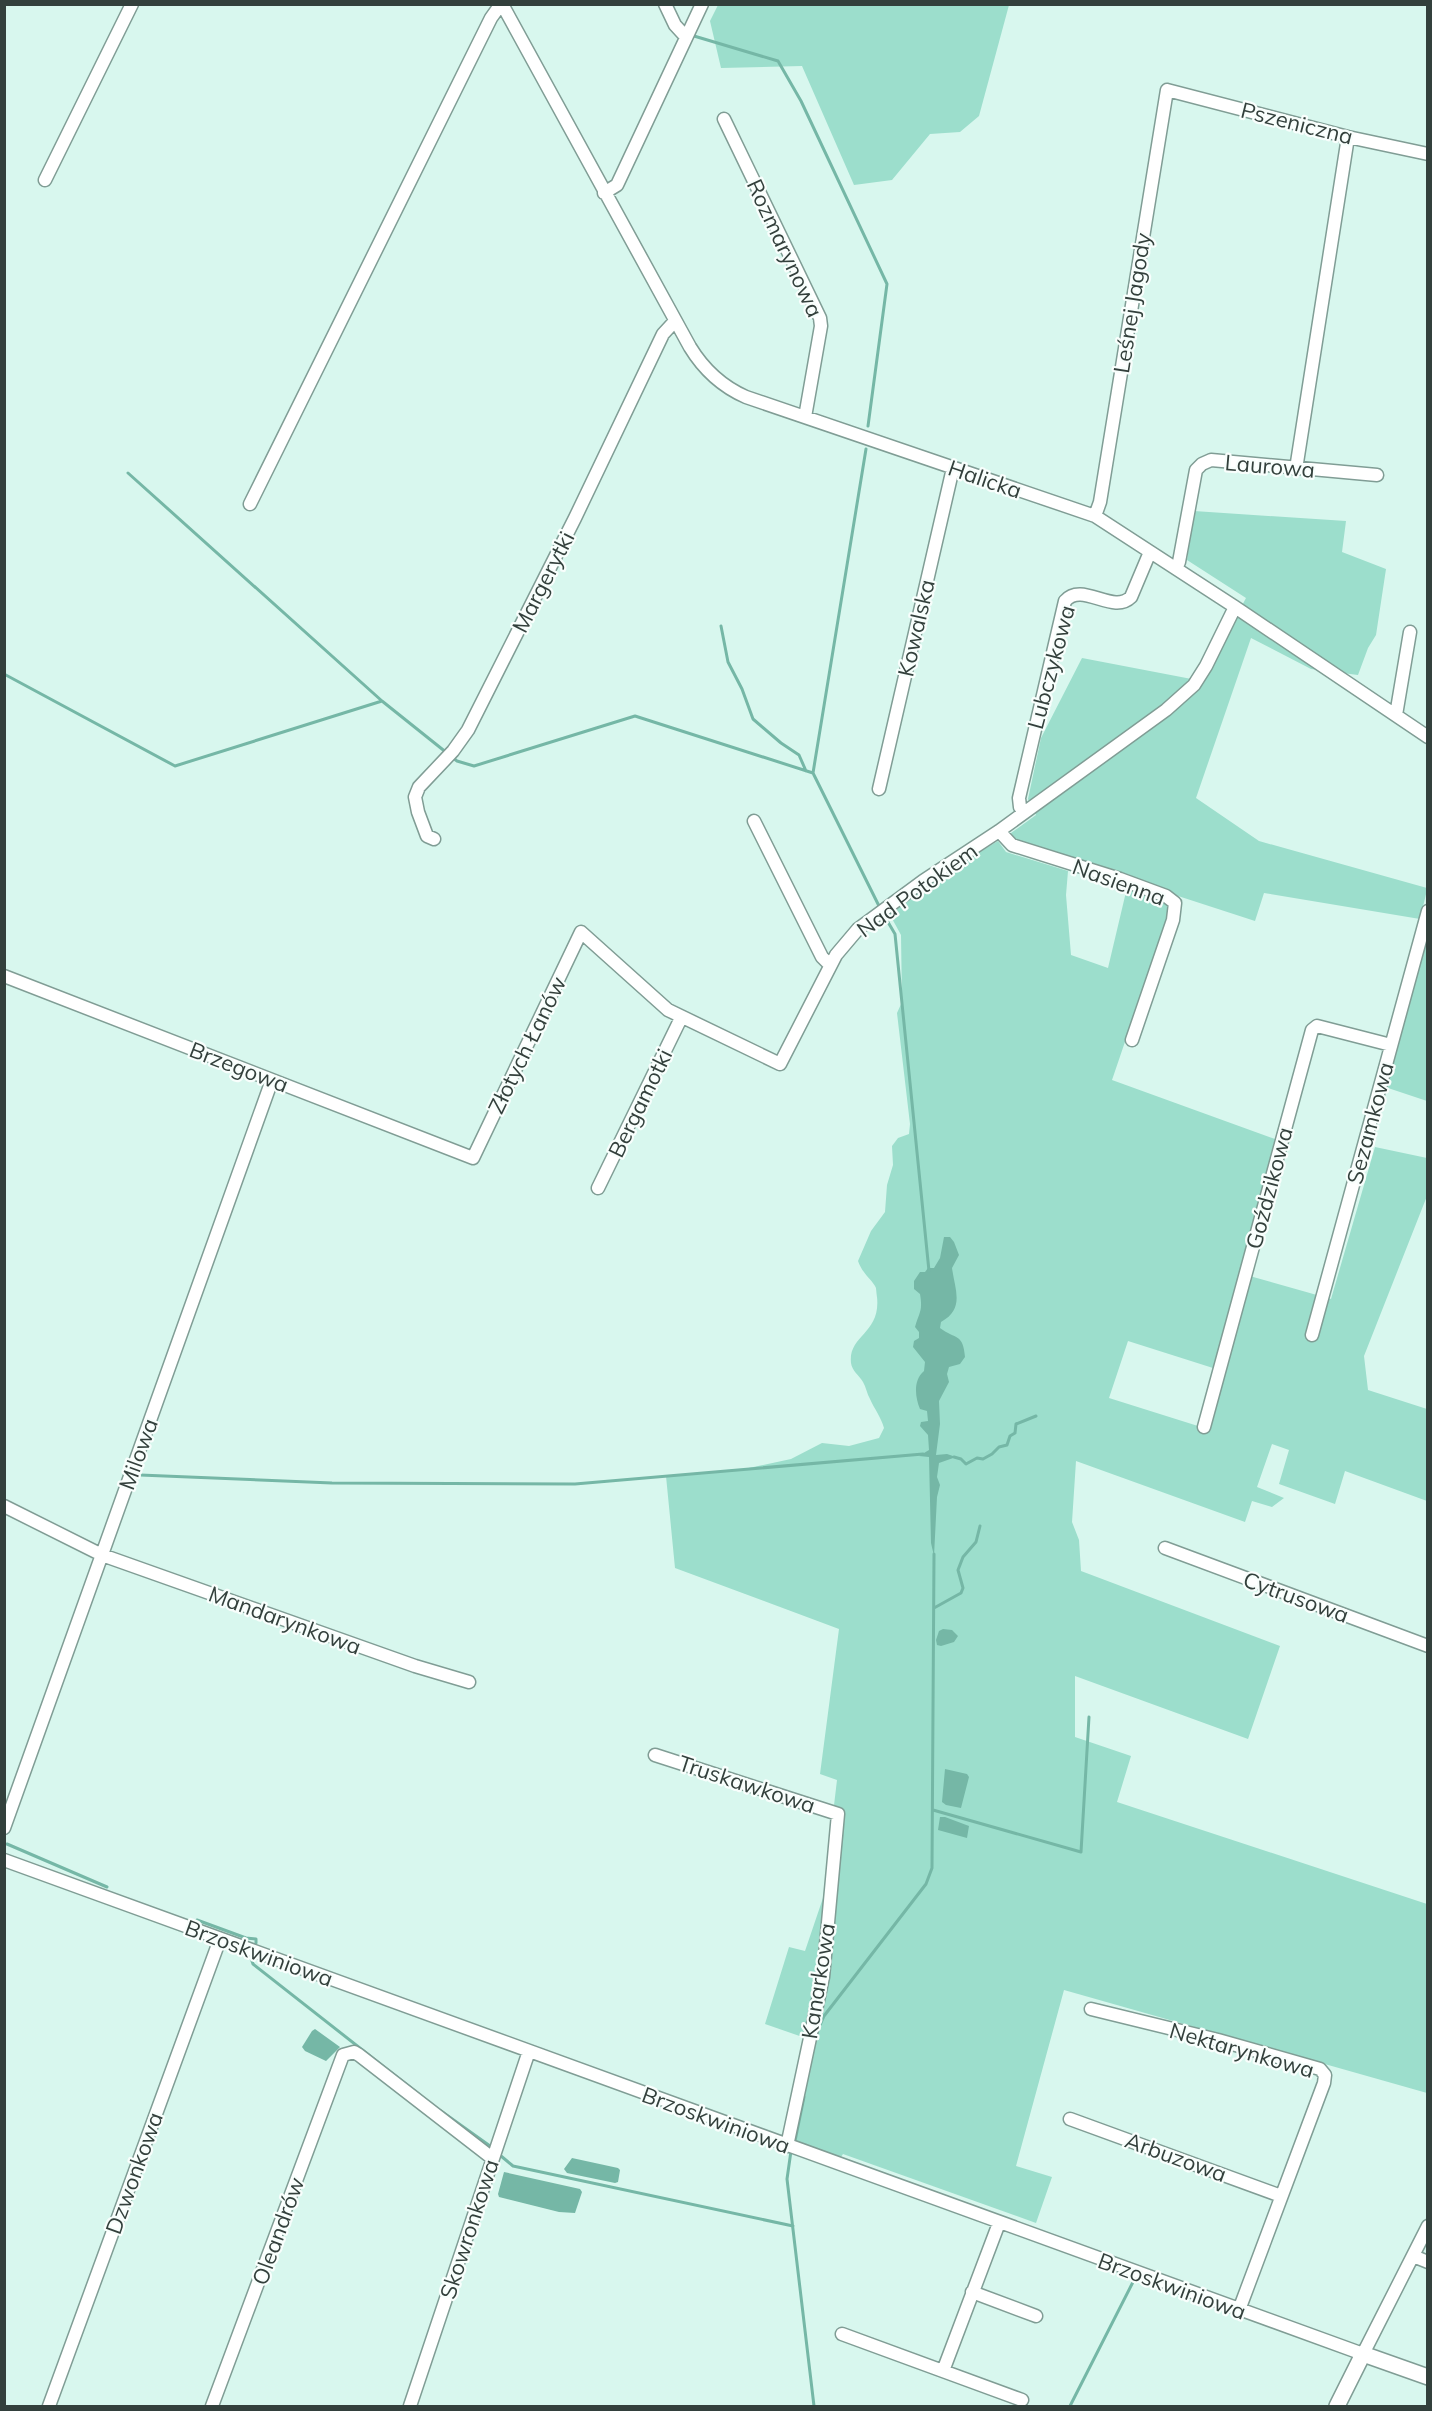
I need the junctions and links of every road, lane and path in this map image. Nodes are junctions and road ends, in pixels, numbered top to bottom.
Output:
1 (132, 4) edge
2 (502, 4) edge
3 (665, 4) edge
4 (702, 4) edge
5 (686, 37) junction
6 (1167, 90) joint
7 (724, 119) dead end
8 (1348, 137) junction
9 (1428, 154) edge
10 (45, 180) dead end
11 (602, 188) junction
12 (675, 321) junction
13 (805, 417) junction
14 (953, 468) junction
15 (1296, 469) junction
16 (1377, 475) dead end
17 (250, 504) dead end
18 (1095, 516) junction
19 (1150, 552) junction
20 (1176, 568) junction
21 (1235, 607) junction
22 (1410, 632) dead end
23 (1396, 715) junction
24 (1428, 737) edge
25 (879, 789) dead end
26 (1024, 813) junction
27 (754, 821) dead end
28 (999, 831) junction
29 (430, 838) dead end
30 (1428, 911) edge
31 (581, 932) joint
32 (830, 965) junction
33 (4, 976) edge
34 (681, 1018) junction
35 (1132, 1040) dead end
36 (1391, 1045) junction
37 (272, 1080) junction
38 (473, 1158) joint
39 (598, 1188) dead end
40 (1312, 1335) dead end
41 (1204, 1427) dead end
42 (4, 1506) edge
43 (1165, 1548) dead end
44 (102, 1555) junction
45 (1428, 1646) edge
46 (469, 1682) dead end
47 (655, 1755) dead end
48 (838, 1814) joint
49 (4, 1828) edge
50 (4, 1860) edge
51 (220, 1939) junction
52 (1091, 2009) dead end
53 (529, 2051) junction
54 (1070, 2119) dead end
55 (787, 2146) junction
56 (492, 2158) junction
57 (1281, 2196) junction
58 (999, 2223) junction
59 (1428, 2226) edge
60 (1413, 2256) junction
61 (1428, 2262) edge
62 (972, 2292) junction
63 (1239, 2310) junction
64 (1036, 2316) dead end
65 (843, 2334) dead end
66 (1363, 2354) junction
67 (943, 2371) junction
68 (1428, 2377) edge
69 (1022, 2400) dead end
70 (49, 2406) edge
71 (212, 2406) edge
72 (410, 2406) edge
73 (1337, 2406) edge

1 - 10 street
2 - 11 street, Halicka
2 - 17 street
3 - 5 street
4 - 5 street
5 - 11 street
6 - 8 street, Pszeniczna
6 - 18 street, Leśnej Jagody
7 - 13 street, Rozmarynowa
8 - 9 street, Pszeniczna
8 - 15 street
11 - 12 street, Halicka
12 - 13 street, Halicka
12 - 29 street, Margerytki
13 - 14 street, Halicka
14 - 18 street, Halicka
14 - 25 street, Kowalska
15 - 16 street, Laurowa
15 - 20 street, Laurowa
18 - 19 street, Halicka
19 - 20 street, Halicka
19 - 26 street, Lubczykowa
20 - 21 street, Halicka
21 - 23 street, Halicka
21 - 26 street, Nad Potokiem
22 - 23 street
23 - 24 street, Halicka
26 - 28 street, Nad Potokiem
27 - 32 street
28 - 32 street, Nad Potokiem
28 - 35 street, Nasienna
30 - 36 street, Sezamkowa
31 - 34 street, Nad Potokiem
31 - 38 street, Złotych Łanów
32 - 34 street, Nad Potokiem
33 - 37 street, Brzegowa
34 - 39 street, Bergamotki
36 - 40 street, Sezamkowa
36 - 41 street, Goździkowa
37 - 38 street, Brzegowa
37 - 44 street, Milowa
42 - 44 street, Mandarynkowa
43 - 45 street, Cytrusowa
44 - 46 street, Mandarynkowa
44 - 49 street, Milowa
47 - 48 street, Truskawkowa
48 - 55 street, Kanarkowa
50 - 51 street, Brzoskwiniowa
51 - 53 street, Brzoskwiniowa
51 - 70 street, Dzwonkowa
52 - 57 street, Nektarynkowa
53 - 55 street, Brzoskwiniowa
53 - 56 street, Skowronkowa
54 - 57 street, Arbuzowa
55 - 58 street, Brzoskwiniowa
56 - 71 street, Oleandrów
56 - 72 street, Skowronkowa
57 - 63 street, Nektarynkowa
58 - 62 street
58 - 63 street, Brzoskwiniowa
59 - 60 street
60 - 61 street
60 - 66 street
62 - 64 street
62 - 67 street
63 - 66 street, Brzoskwiniowa
65 - 67 street
66 - 68 street, Brzoskwiniowa
66 - 73 street
67 - 69 street

